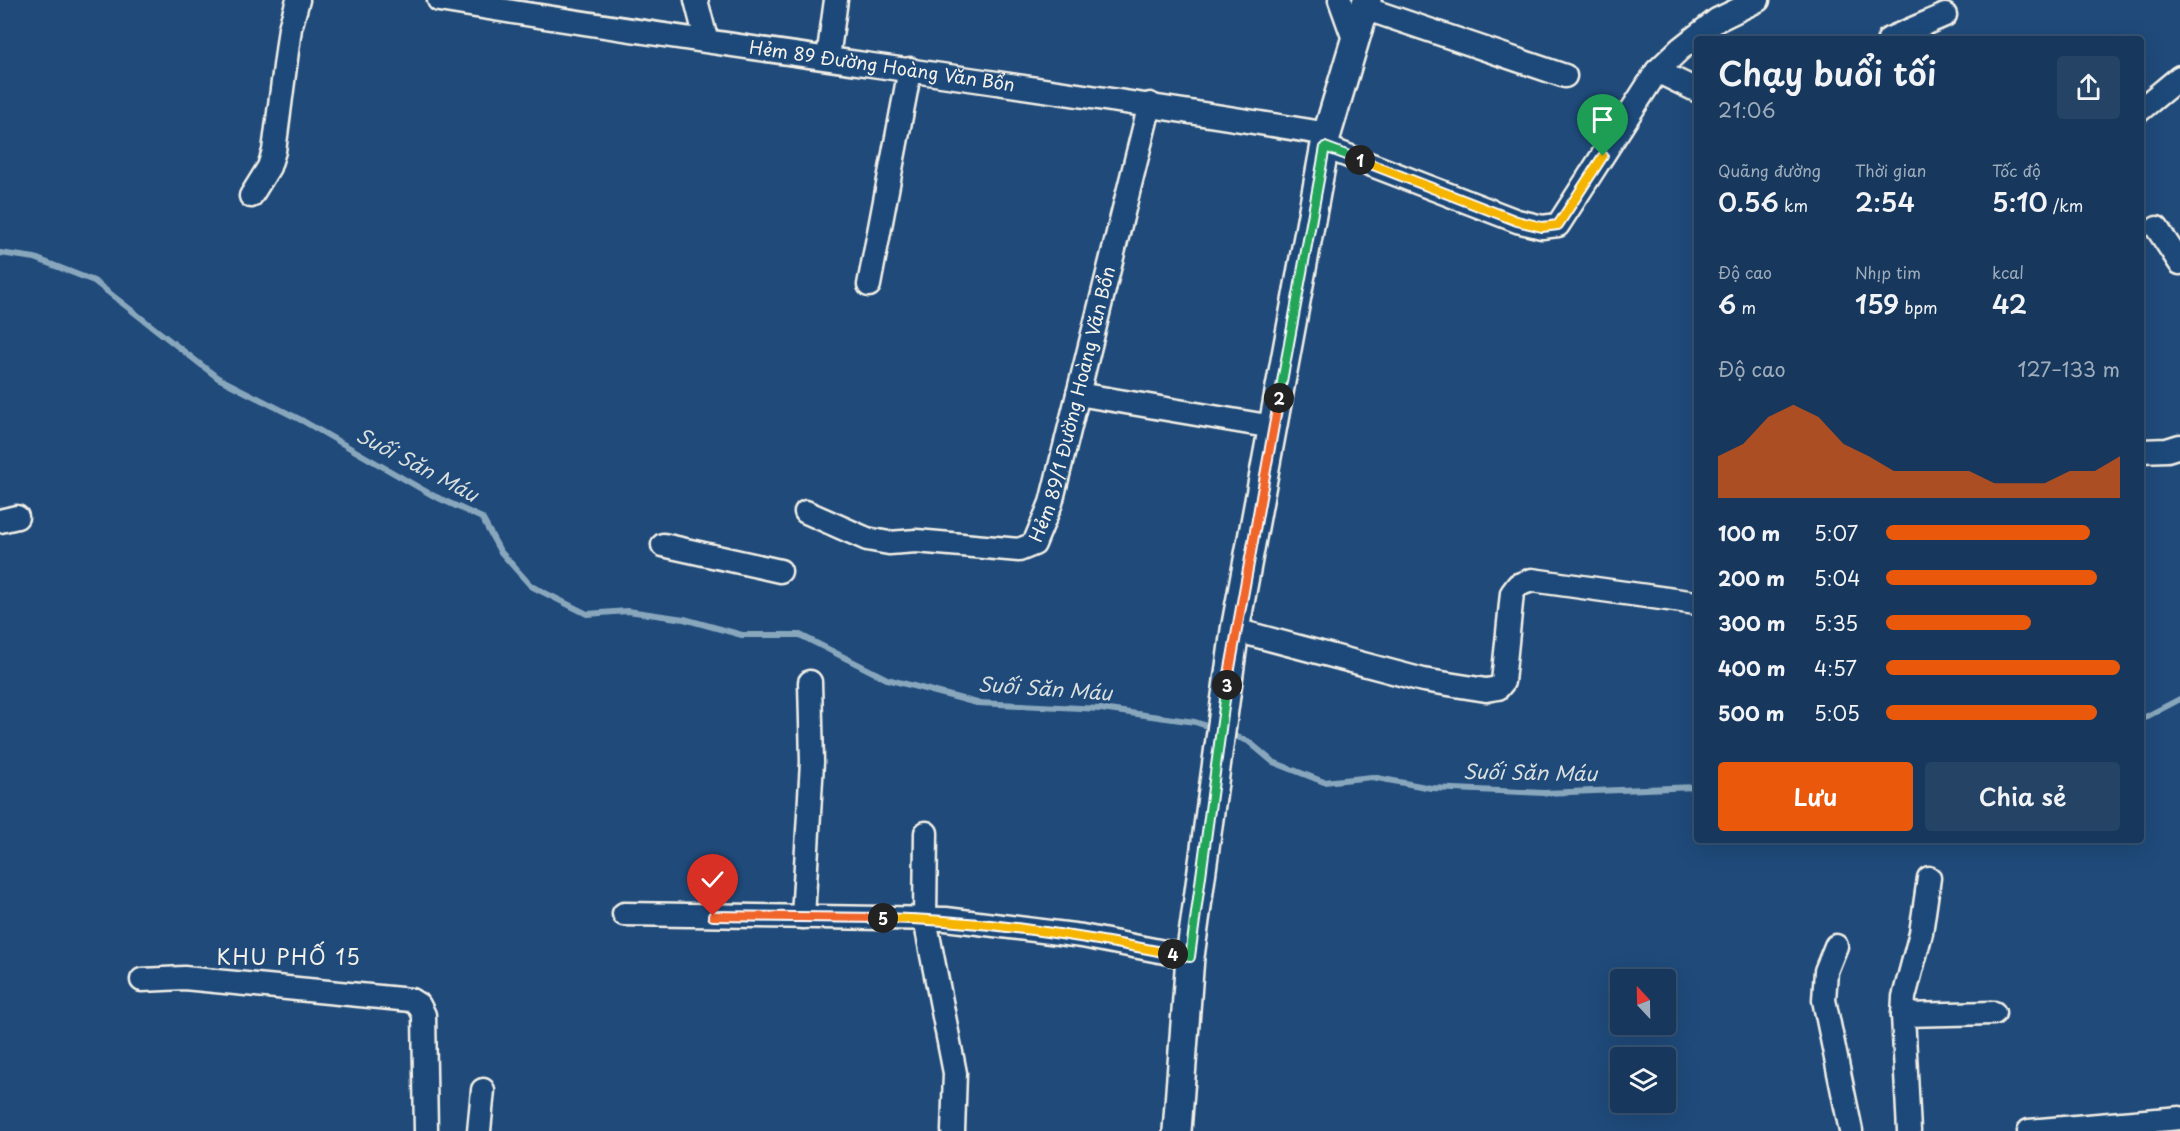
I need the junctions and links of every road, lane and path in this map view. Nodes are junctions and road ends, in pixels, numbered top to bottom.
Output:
1 (298, 0) edge
2 (439, 0) edge
3 (696, 0) edge
4 (836, 0) edge
5 (1357, 2) edge
6 (1750, 2) edge
7 (557, 10) edge
8 (1945, 15) dead end
9 (1697, 36) edge
10 (1896, 36) edge
11 (1694, 38) edge
12 (706, 39) junction
13 (828, 58) junction
14 (910, 69) junction
15 (1657, 71) junction
16 (1565, 76) dead end
17 (2180, 77) edge
18 (1694, 89) edge
19 (1150, 104) junction
20 (2144, 107) edge
21 (1326, 140) junction
22 (251, 196) dead end
23 (2157, 228) dead end
24 (2180, 263) edge
25 (869, 285) dead end
26 (1078, 394) junction
27 (1274, 427) junction
28 (2180, 446) edge
29 (2144, 451) edge
30 (806, 512) dead end
31 (663, 545) dead end
32 (780, 571) dead end
33 (1694, 603) edge
34 (1235, 630) junction
35 (810, 682) dead end
36 (926, 833) dead end
37 (1929, 878) dead end
38 (624, 914) dead end
39 (803, 917) junction
40 (925, 919) junction
41 (1836, 946) dead end
42 (1190, 957) junction
43 (142, 980) dead end
44 (1994, 1013) dead end
45 (1903, 1015) junction
46 (483, 1090) dead end
47 (2180, 1118) edge
48 (426, 1131) edge
49 (479, 1131) edge
50 (953, 1131) edge
51 (1177, 1131) edge
52 (1851, 1131) edge
53 (1909, 1131) edge
54 (2029, 1131) edge

1 - 22 street
2 - 7 street, Hẻm 89 Đường Hoàng Văn Bổn
3 - 12 street
4 - 13 street
5 - 16 street
5 - 21 main road
6 - 9 street
7 - 12 street, Hẻm 89 Đường Hoàng Văn Bổn
8 - 10 street
11 - 15 street
12 - 13 street, Hẻm 89 Đường Hoàng Văn Bổn
13 - 14 street, Hẻm 89 Đường Hoàng Văn Bổn
14 - 19 street, Hẻm 89 Đường Hoàng Văn Bổn
14 - 25 street
15 - 18 street
15 - 21 street, Hẻm 89 Đường Hoàng Văn Bổn
17 - 20 street
19 - 21 street, Hẻm 89 Đường Hoàng Văn Bổn
19 - 26 street, Hẻm 89/1 Đường Hoàng Văn Bổn
21 - 27 main road
23 - 24 street
26 - 27 street
26 - 30 street, Hẻm 89/1 Đường Hoàng Văn Bổn
27 - 34 main road
28 - 29 street
31 - 32 street
33 - 34 street
34 - 42 main road
35 - 39 street
36 - 40 street
37 - 45 street
38 - 39 street
39 - 40 street
40 - 42 street
40 - 50 street
41 - 52 street
42 - 51 main road
43 - 48 street
44 - 45 street
45 - 53 street
46 - 49 street
47 - 54 street

